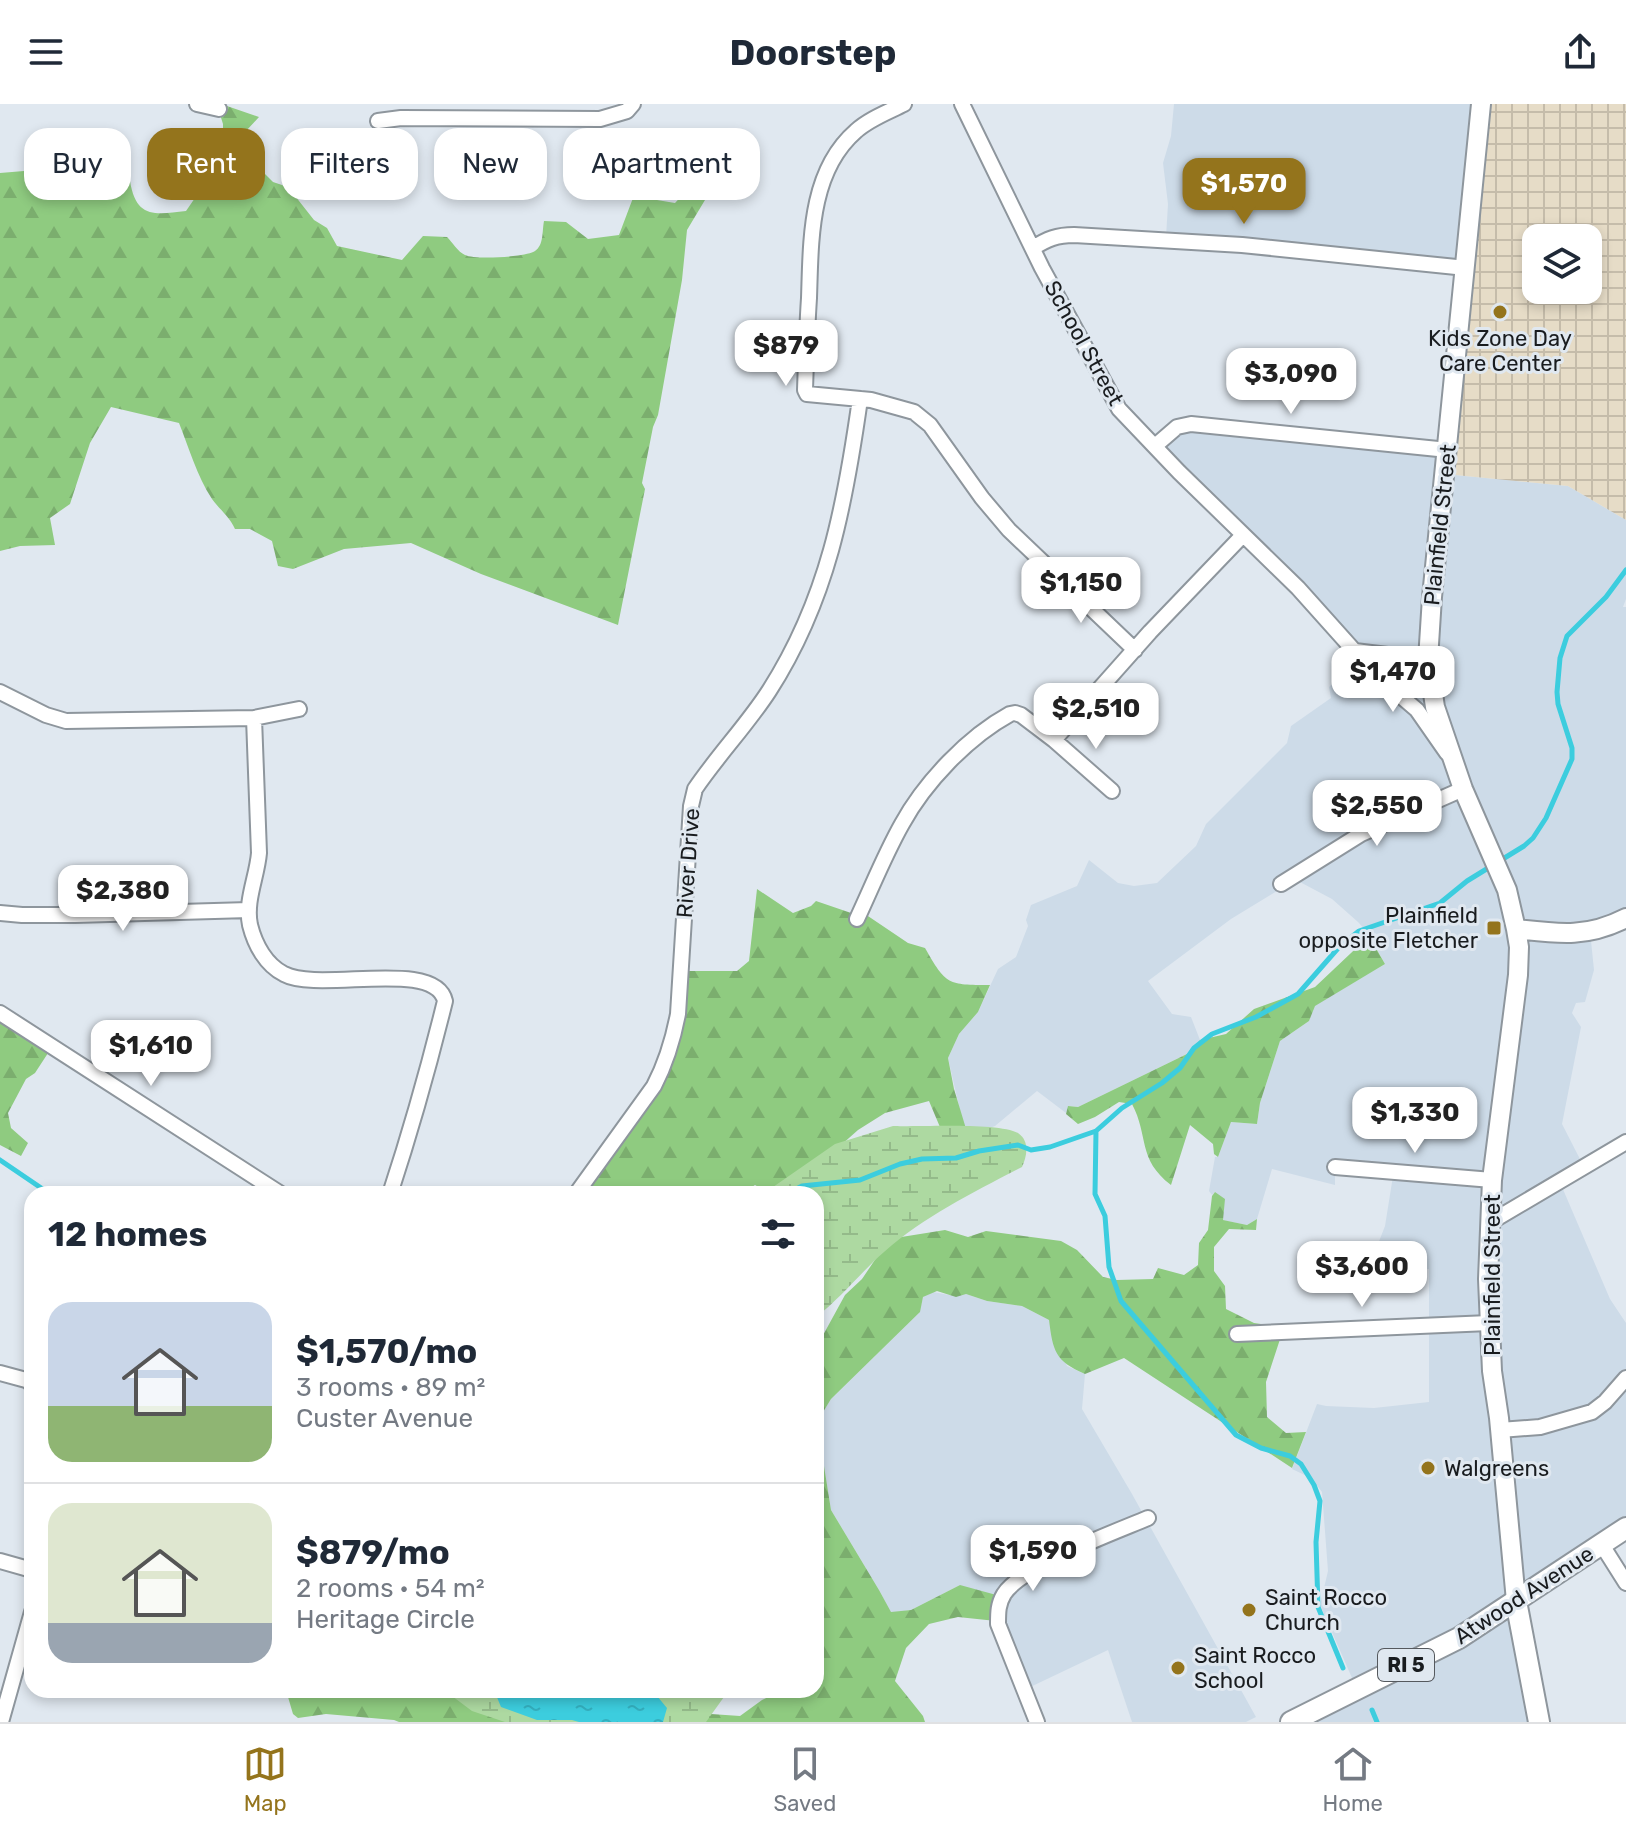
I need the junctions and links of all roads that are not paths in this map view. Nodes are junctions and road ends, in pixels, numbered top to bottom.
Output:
1 (197, 104) edge
2 (633, 104) edge
3 (904, 104) edge
4 (962, 104) edge
5 (1481, 104) edge
6 (219, 109) dead end
7 (378, 121) dead end
8 (1033, 248) junction
9 (1466, 268) junction
10 (860, 399) junction
11 (1155, 446) junction
12 (1448, 450) junction
13 (1243, 535) junction
14 (1135, 650) junction
15 (1355, 651) junction
16 (1428, 660) junction
17 (0, 692) edge
18 (299, 709) dead end
19 (254, 718) junction
20 (1054, 740) junction
21 (1452, 762) junction
22 (1463, 789) junction
23 (1112, 791) dead end
24 (1281, 884) dead end
25 (249, 910) junction
26 (0, 913) edge
27 (1626, 918) edge
28 (857, 919) dead end
29 (1516, 929) junction
30 (0, 1013) edge
31 (1626, 1142) edge
32 (1335, 1167) dead end
33 (1492, 1180) junction
34 (269, 1186) edge
35 (393, 1186) edge
36 (582, 1186) edge
37 (1489, 1223) junction
38 (1489, 1323) junction
39 (1237, 1334) dead end
40 (0, 1373) edge
41 (1626, 1378) edge
42 (24, 1379) edge
43 (1500, 1430) junction
44 (1148, 1518) dead end
45 (1626, 1528) edge
46 (1602, 1545) junction
47 (0, 1561) edge
48 (24, 1568) edge
49 (1626, 1583) edge
50 (1516, 1601) junction
51 (24, 1640) edge
52 (1, 1722) edge
53 (1037, 1722) edge
54 (1291, 1722) edge
55 (1539, 1722) edge

1 - 6 street
2 - 7 street
3 - 10 street
4 - 8 street, School Street
5 - 9 main road, Plainfield Street
8 - 9 street
8 - 11 street, School Street
9 - 12 main road, Plainfield Street
10 - 14 street
10 - 36 street, River Drive
11 - 12 street
11 - 13 street, School Street
12 - 16 main road, Plainfield Street
13 - 14 street
13 - 15 street, School Street
14 - 20 street
15 - 16 street
15 - 21 street, School Street
16 - 21 main road, Plainfield Street
17 - 19 street
18 - 19 street
19 - 25 street
20 - 23 street
20 - 28 street
21 - 22 main road, Plainfield Street
22 - 24 street
22 - 29 main road, Plainfield Street
25 - 26 street
25 - 35 street
27 - 29 main road
29 - 33 main road, Plainfield Street
30 - 34 street
31 - 37 street
32 - 33 street
33 - 37 main road, Plainfield Street
37 - 38 main road, Plainfield Street
38 - 39 street
38 - 43 main road, Plainfield Street
40 - 42 street
41 - 43 street
43 - 50 main road, Plainfield Street
44 - 53 street
45 - 46 main road, Atwood Avenue / RI 5
46 - 49 street
46 - 50 main road, Atwood Avenue / RI 5
47 - 48 street
50 - 54 main road, Atwood Avenue / RI 5
50 - 55 main road
51 - 52 street

